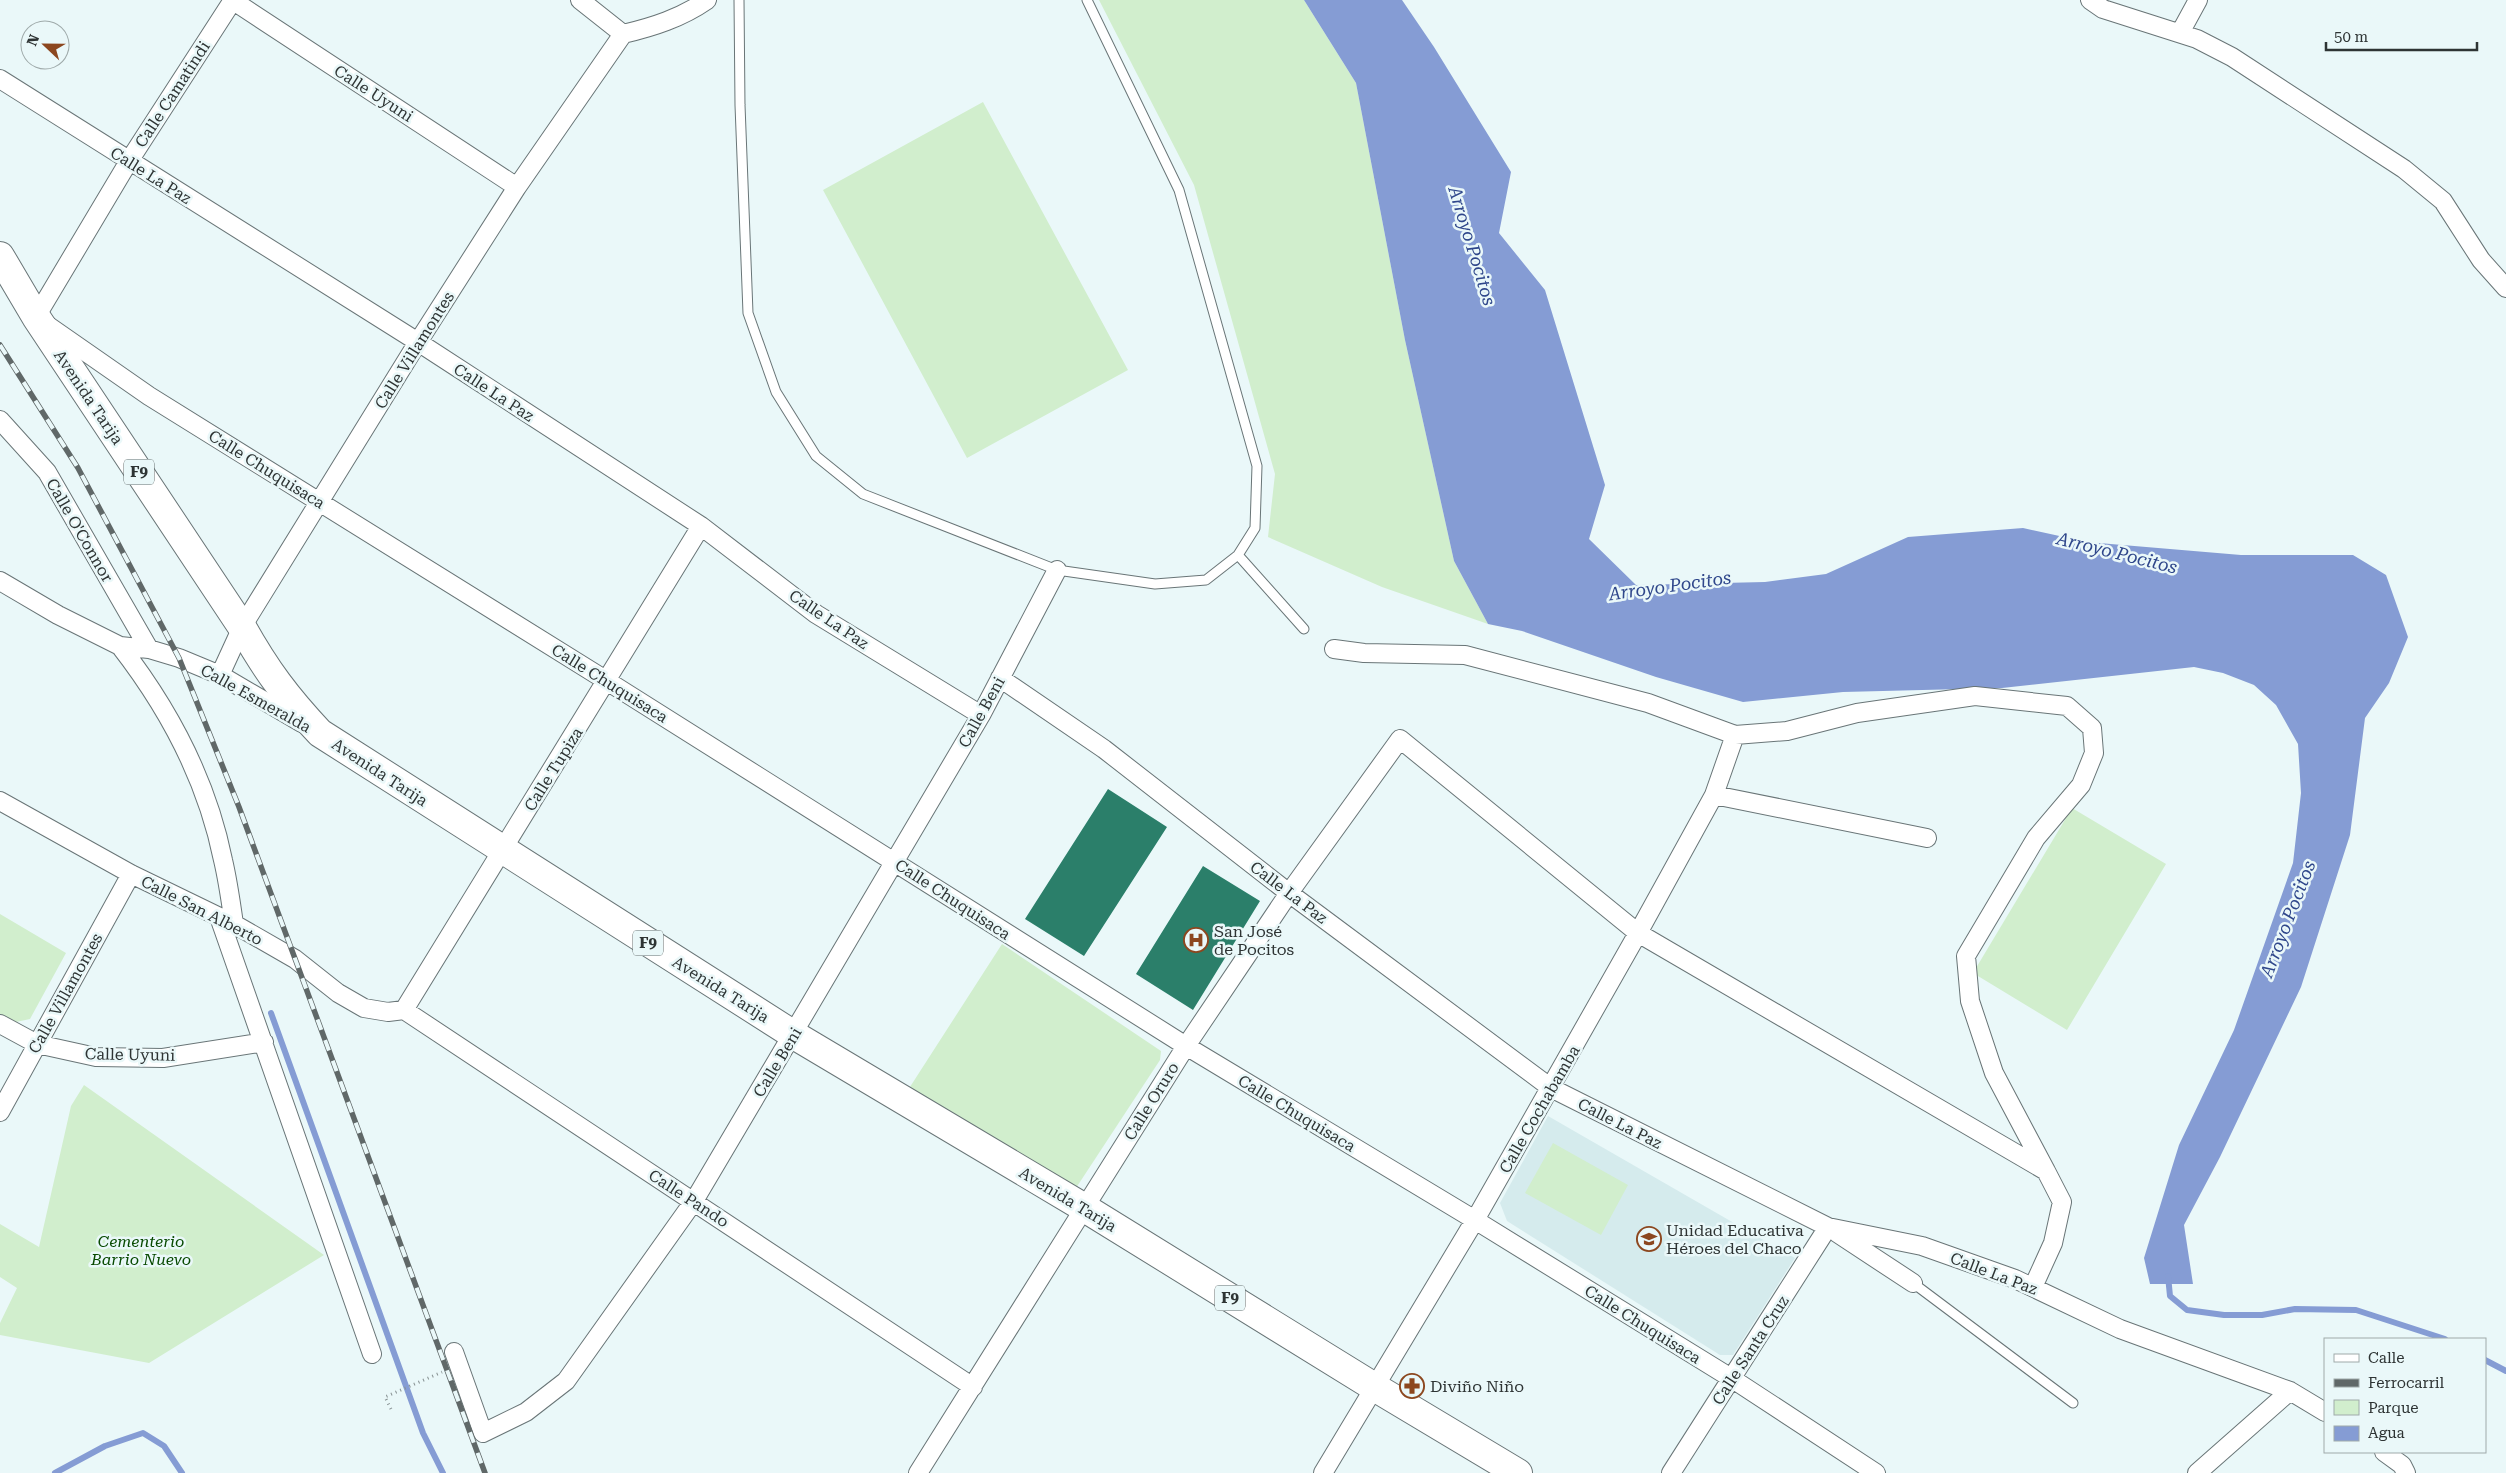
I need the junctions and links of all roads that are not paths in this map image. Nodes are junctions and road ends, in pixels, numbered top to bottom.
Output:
1 (232, 0) edge
2 (580, 0) edge
3 (707, 0) edge
4 (739, 0) edge
5 (1087, 0) edge
6 (2090, 0) edge
7 (2198, 0) edge
8 (2180, 33) junction
9 (623, 34) junction
10 (0, 79) edge
11 (129, 161) junction
12 (517, 187) junction
13 (0, 256) edge
14 (0, 276) edge
15 (2506, 288) edge
16 (36, 316) junction
17 (418, 342) junction
18 (0, 420) edge
19 (319, 501) junction
20 (701, 526) junction
21 (1238, 555) junction
22 (1057, 570) junction
23 (0, 581) edge
24 (242, 628) junction
25 (1304, 629) dead end
26 (120, 646) junction
27 (149, 649) junction
28 (1334, 649) dead end
29 (220, 675) junction
30 (1000, 678) junction
31 (607, 681) junction
32 (981, 714) junction
33 (320, 733) junction
34 (1736, 735) junction
35 (1714, 795) junction
36 (0, 801) edge
37 (1926, 838) dead end
38 (503, 851) junction
39 (895, 862) junction
40 (131, 874) junction
41 (1289, 893) junction
42 (227, 921) junction
43 (1638, 933) junction
44 (404, 1010) junction
45 (0, 1024) edge
46 (794, 1035) junction
47 (264, 1042) junction
48 (37, 1044) junction
49 (1186, 1046) junction
50 (1551, 1088) junction
51 (0, 1112) edge
52 (2046, 1170) junction
53 (694, 1201) junction
54 (1083, 1208) junction
55 (1475, 1220) junction
56 (1828, 1227) junction
57 (1913, 1282) joint
58 (2033, 1287) junction
59 (454, 1352) dead end
60 (372, 1354) dead end
61 (1731, 1378) junction
62 (973, 1387) junction
63 (1376, 1388) junction
64 (2290, 1391) junction
65 (2073, 1402) dead end
66 (2324, 1411) edge
67 (2385, 1453) edge
68 (918, 1473) edge
69 (1323, 1473) edge
70 (1518, 1473) edge
71 (1671, 1473) edge
72 (1876, 1473) edge
73 (2197, 1473) edge
74 (2406, 1473) edge

1 - 11 street, Calle Camatindi
1 - 12 street, Calle Uyuni
2 - 9 street
3 - 9 street
4 - 22 lane
5 - 21 lane
6 - 8 street
7 - 8 street
8 - 15 street
9 - 12 street, Calle Villamontes
10 - 11 street, Calle La Paz
11 - 16 street, Calle Camatindi
11 - 17 street, Calle La Paz
12 - 17 street, Calle Villamontes
13 - 16 highway, Avenida Tarija / F9
14 - 16 street, Calle Chuquisaca
16 - 19 street, Calle Chuquisaca
16 - 24 highway, Avenida Tarija / F9
17 - 19 street, Calle Villamontes
17 - 20 street, Calle La Paz
18 - 27 street, Calle O'Connor
19 - 24 street, Calle Villamontes
19 - 31 street, Calle Chuquisaca
20 - 31 street, Calle Tupiza
20 - 32 street, Calle La Paz
21 - 22 lane
21 - 25 lane
22 - 30 street, Calle Beni
23 - 26 street, Calle Esmeralda
24 - 29 street, Calle Villamontes
24 - 33 highway, Avenida Tarija / F9
26 - 27 street, Calle Esmeralda
26 - 42 street
27 - 29 street, Calle Esmeralda
28 - 34 street
29 - 33 street, Calle Esmeralda
30 - 32 street, Calle Beni
30 - 41 street, Calle La Paz
31 - 38 street, Calle Tupiza
31 - 39 street, Calle Chuquisaca
32 - 39 street, Calle Beni
33 - 38 highway, Avenida Tarija / F9
34 - 35 street, Calle Cochabamba
34 - 52 street
35 - 37 street
35 - 43 street, Calle Cochabamba
36 - 40 street, Calle San Alberto
38 - 44 street, Calle Tupiza
38 - 46 highway, Avenida Tarija / F9
39 - 46 street, Calle Beni
39 - 49 street, Calle Chuquisaca
40 - 42 street, Calle San Alberto
40 - 48 street, Calle Villamontes
41 - 43 street, Calle Oruro
41 - 49 street, Calle Oruro
41 - 50 street, Calle La Paz
42 - 44 street, Calle San Alberto
42 - 47 street
43 - 50 street, Calle Cochabamba
43 - 52 street
44 - 53 street, Calle Pando
45 - 48 street, Calle Uyuni
46 - 53 street, Calle Beni
46 - 54 highway, Avenida Tarija / F9
47 - 48 street, Calle Uyuni
47 - 60 street
48 - 51 street, Calle Villamontes
49 - 54 street, Calle Oruro
49 - 55 street, Calle Chuquisaca
50 - 55 street, Calle Cochabamba
50 - 56 street, Calle La Paz
52 - 58 street
53 - 59 street, Calle Beni
53 - 62 street, Calle Pando
54 - 62 street, Calle Oruro
54 - 63 highway, Avenida Tarija / F9
55 - 61 street, Calle Chuquisaca
55 - 63 street, Calle Cochabamba
56 - 57 street
56 - 58 street, Calle La Paz
56 - 61 street, Calle Santa Cruz
57 - 65 lane
58 - 64 street, Calle La Paz
61 - 71 street, Calle Santa Cruz
61 - 72 street, Calle Chuquisaca
62 - 68 street, Calle Oruro
63 - 69 street, Calle Cochabamba
63 - 70 highway, Avenida Tarija / F9
64 - 66 street, Calle La Paz
64 - 73 street
67 - 74 street

